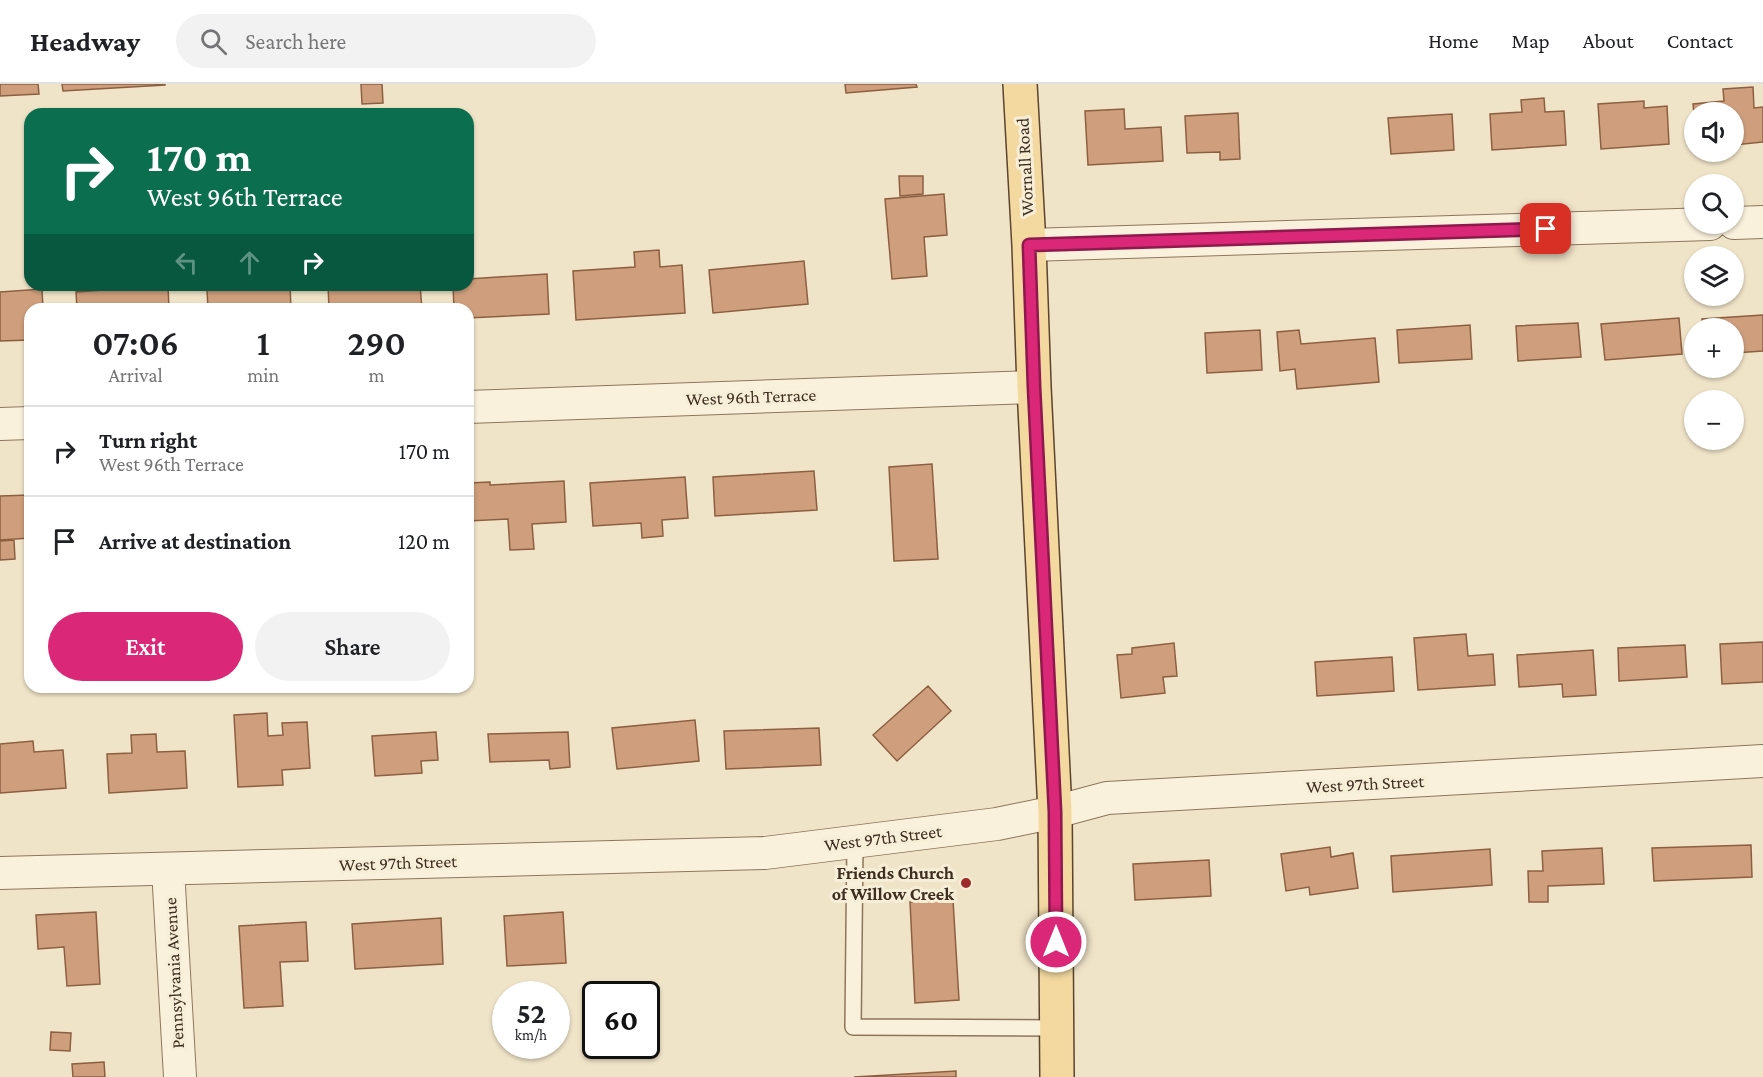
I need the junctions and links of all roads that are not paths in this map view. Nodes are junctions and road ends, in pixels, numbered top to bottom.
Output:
1 (1020, 84) edge
2 (1763, 222) edge
3 (1744, 223) edge
4 (1684, 225) edge
5 (1029, 245) junction
6 (1034, 387) junction
7 (474, 407) edge
8 (24, 423) edge
9 (0, 424) edge
10 (1763, 761) edge
11 (1055, 812) junction
12 (855, 842) junction
13 (168, 869) junction
14 (0, 873) edge
15 (1057, 1028) junction
16 (180, 1077) edge
17 (1057, 1077) edge

1 - 5 main road, Wornall Road
2 - 3 street
4 - 5 street
5 - 6 main road, Wornall Road
6 - 7 street, West 96th Terrace
6 - 11 main road, Wornall Road
8 - 9 street
10 - 11 street, West 97th Street
11 - 12 street, West 97th Street
11 - 15 main road, Wornall Road
12 - 13 street, West 97th Street
12 - 15 lane
13 - 14 street, West 97th Street
13 - 16 street, Pennsylvania Avenue
15 - 17 main road, Wornall Road

